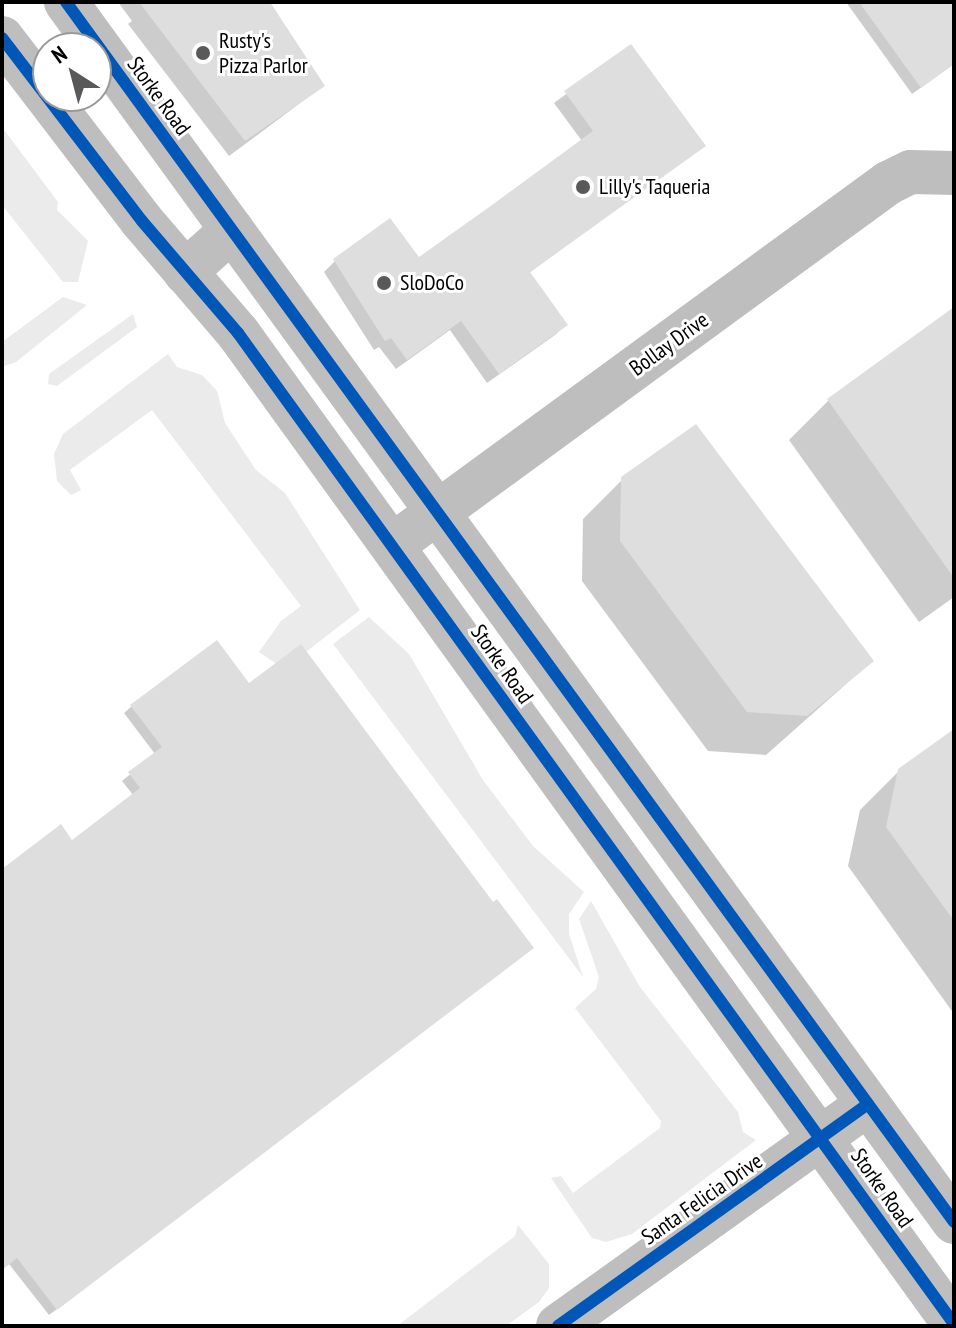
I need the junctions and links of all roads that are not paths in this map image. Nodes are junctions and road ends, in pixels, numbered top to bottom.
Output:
1 (66, 2) edge
2 (2, 38) edge
3 (954, 173) edge
4 (232, 230) junction
5 (185, 272) junction
6 (439, 512) junction
7 (394, 544) junction
8 (542, 756) junction
9 (664, 823) junction
10 (868, 1104) junction
11 (822, 1139) junction
12 (954, 1222) edge
13 (954, 1324) edge
14 (558, 1326) edge

1 - 4 main road, Storke Road
2 - 5 main road, Storke Road
3 - 6 main road, Bollay Drive
4 - 5 main road
4 - 6 main road, Storke Road
5 - 7 main road, Storke Road
6 - 7 main road, Bollay Drive
6 - 9 main road, Storke Road
7 - 8 main road, Storke Road
8 - 9 main road
8 - 11 main road, Storke Road
9 - 10 main road, Storke Road
10 - 11 main road, Santa Felicia Drive
10 - 12 main road, Storke Road
11 - 13 main road, Storke Road
11 - 14 main road, Santa Felicia Drive

